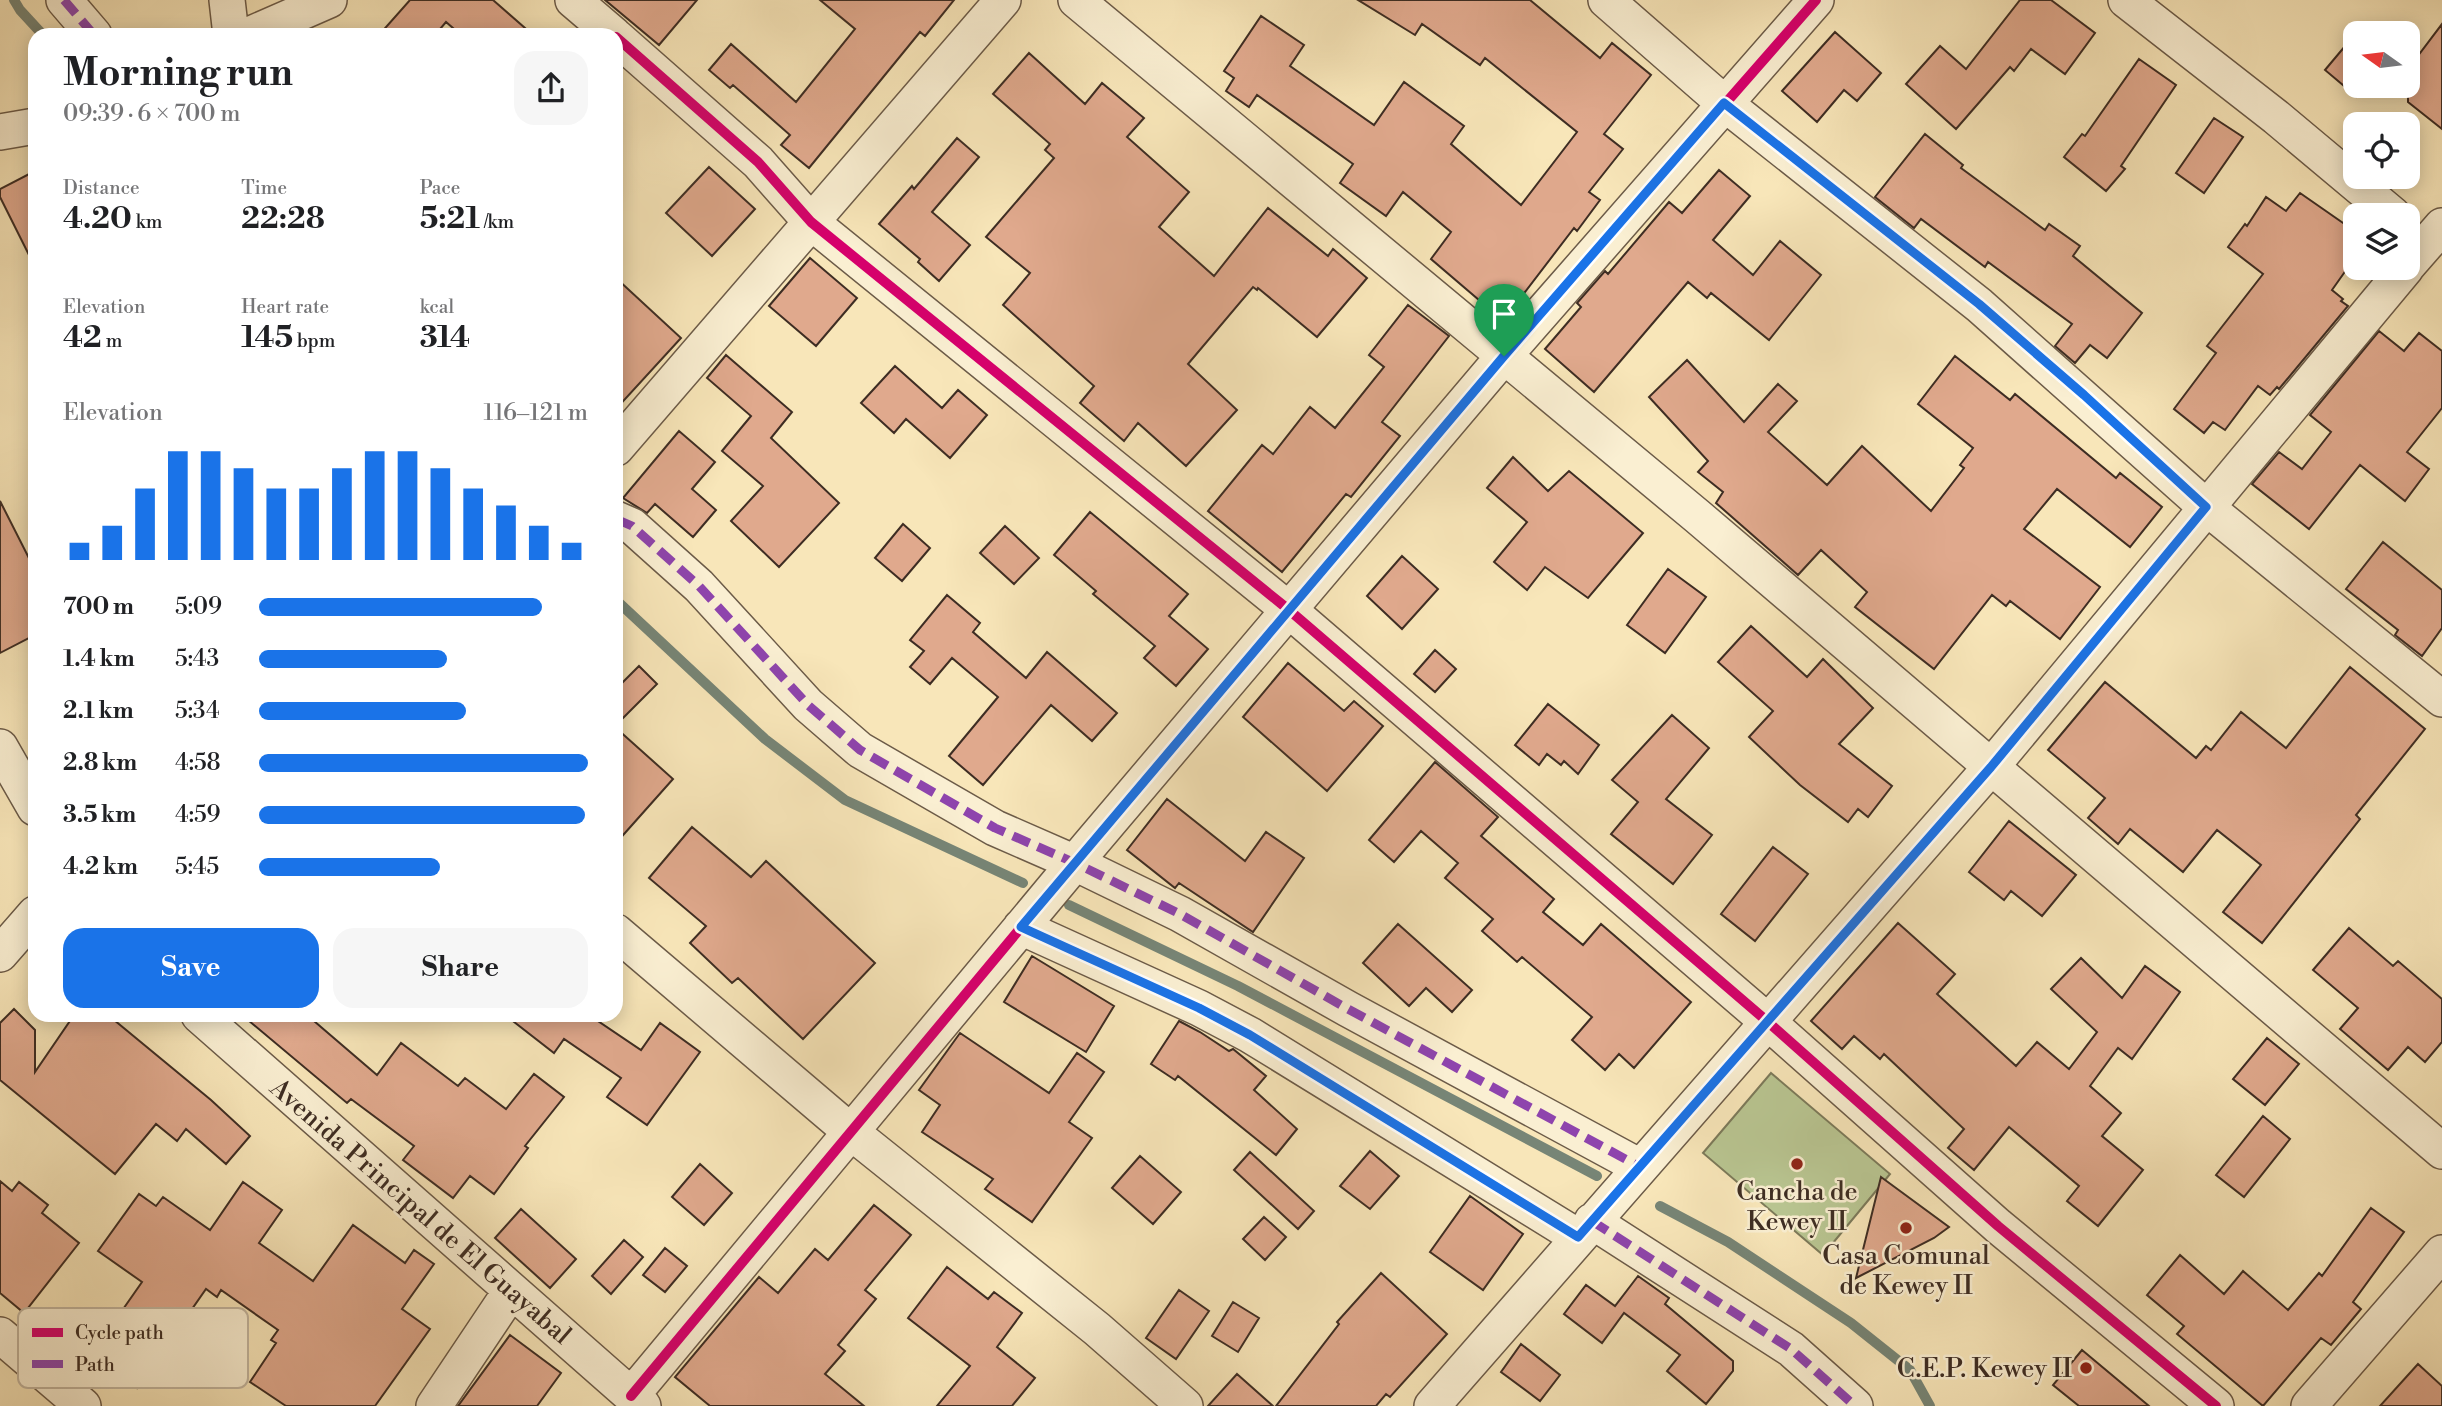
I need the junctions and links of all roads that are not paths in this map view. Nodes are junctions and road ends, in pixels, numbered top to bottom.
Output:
1 (64, 0) edge
2 (227, 0) edge
3 (329, 0) edge
4 (573, 0) edge
5 (1003, 0) edge
6 (1076, 0) edge
7 (1606, 0) edge
8 (1816, 0) edge
9 (2126, 0) edge
10 (88, 28) edge
11 (230, 28) edge
12 (265, 28) edge
13 (606, 28) edge
14 (623, 43) edge
15 (1724, 103) junction
16 (28, 127) edge
17 (0, 132) edge
18 (2379, 203) edge
19 (811, 222) junction
20 (2422, 248) edge
21 (1504, 356) junction
22 (623, 440) edge
23 (2206, 507) junction
24 (623, 522) edge
25 (1289, 610) junction
26 (2442, 699) edge
27 (0, 747) edge
28 (1991, 767) junction
29 (28, 796) edge
30 (1075, 863) junction
31 (28, 922) edge
32 (1021, 927) junction
33 (623, 938) edge
34 (0, 954) edge
35 (207, 1022) edge
36 (1768, 1022) junction
37 (851, 1132) junction
38 (2442, 1151) edge
39 (1640, 1167) junction
40 (1585, 1229) junction
41 (2442, 1253) edge
42 (511, 1291) junction
43 (0, 1335) edge
44 (18, 1350) edge
45 (62, 1388) edge
46 (637, 1401) edge
47 (83, 1406) edge
48 (434, 1406) edge
49 (1185, 1406) edge
50 (1432, 1406) edge
51 (1855, 1406) edge
52 (2217, 1406) edge
53 (2309, 1406) edge

1 - 10 street
2 - 11 street
3 - 12 street
4 - 13 street
5 - 19 street
6 - 21 street
7 - 15 street
8 - 15 street
9 - 18 street
14 - 19 street
15 - 21 street
15 - 23 street
16 - 17 street
19 - 22 street
19 - 25 street
20 - 23 street
21 - 25 street
21 - 28 street
23 - 26 street
23 - 28 street
24 - 30 street
25 - 30 street
25 - 36 street
27 - 29 street
28 - 36 street
28 - 38 street
30 - 32 street
30 - 39 street
31 - 34 street
32 - 37 street
32 - 40 street
33 - 37 street
35 - 42 street, Avenida Principal de El Guayabal
36 - 39 street
36 - 52 street
37 - 46 street
37 - 49 street
39 - 40 street
40 - 50 street
40 - 51 street
41 - 53 street
42 - 46 street, Avenida Principal de El Guayabal
42 - 48 street
43 - 44 street
45 - 47 street

